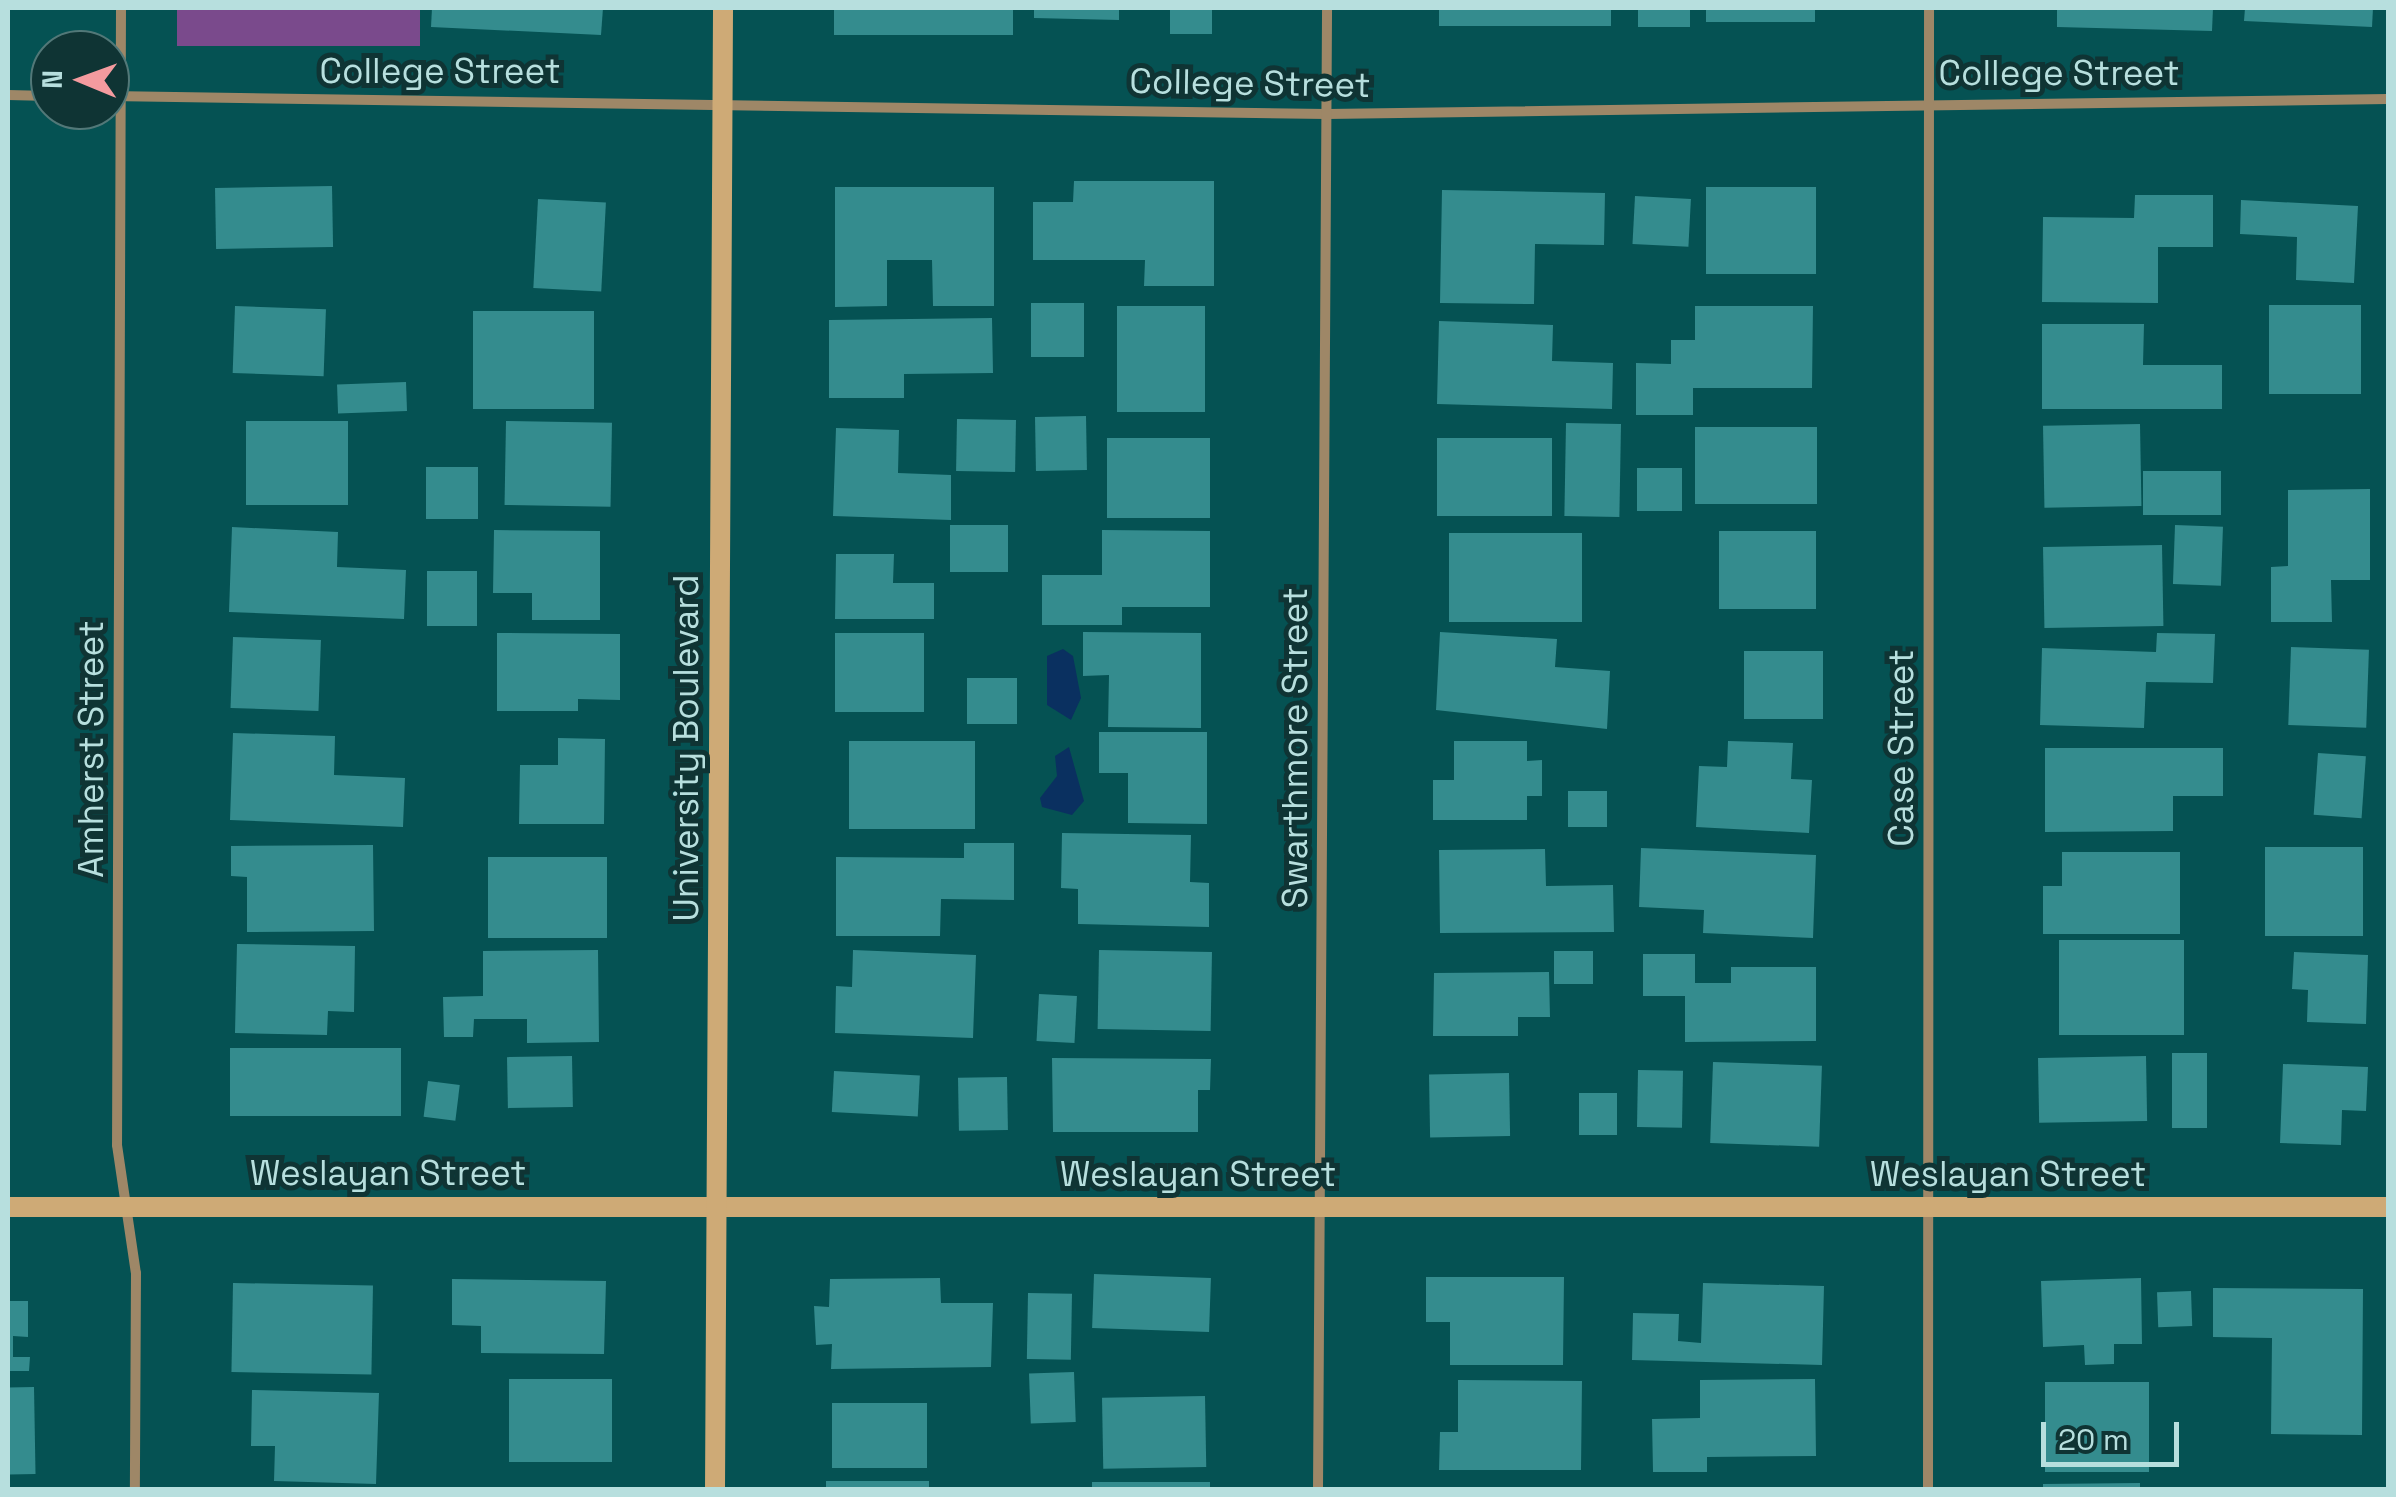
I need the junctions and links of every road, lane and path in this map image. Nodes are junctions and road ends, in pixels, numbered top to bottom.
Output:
1 (723, 8) edge
2 (1327, 8) edge
3 (1929, 8) edge
4 (130, 96) edge
5 (2388, 99) edge
6 (722, 100) junction
7 (1929, 101) junction
8 (1327, 114) junction
9 (116, 130) edge
10 (716, 1204) junction
11 (127, 1206) junction
12 (8, 1207) edge
13 (1319, 1207) junction
14 (1928, 1207) junction
15 (2388, 1207) edge
16 (134, 1490) edge
17 (715, 1490) edge
18 (1318, 1490) edge
19 (1928, 1490) edge

1 - 6 main road, University Boulevard
2 - 8 street, Swarthmore Street
3 - 7 street, Case Street
4 - 6 street, College Street
5 - 7 street, College Street
6 - 8 street, College Street
6 - 10 main road, University Boulevard
7 - 8 street, College Street
7 - 14 street, Case Street
8 - 13 street, Swarthmore Street
9 - 11 street, Amherst Street
10 - 11 main road, Weslayan Street
10 - 13 main road, Weslayan Street
10 - 17 main road, University Boulevard
11 - 12 main road, Weslayan Street
11 - 16 street, Amherst Street
13 - 14 main road, Weslayan Street
13 - 18 street, Swarthmore Street
14 - 15 main road, Weslayan Street
14 - 19 street, Case Street

